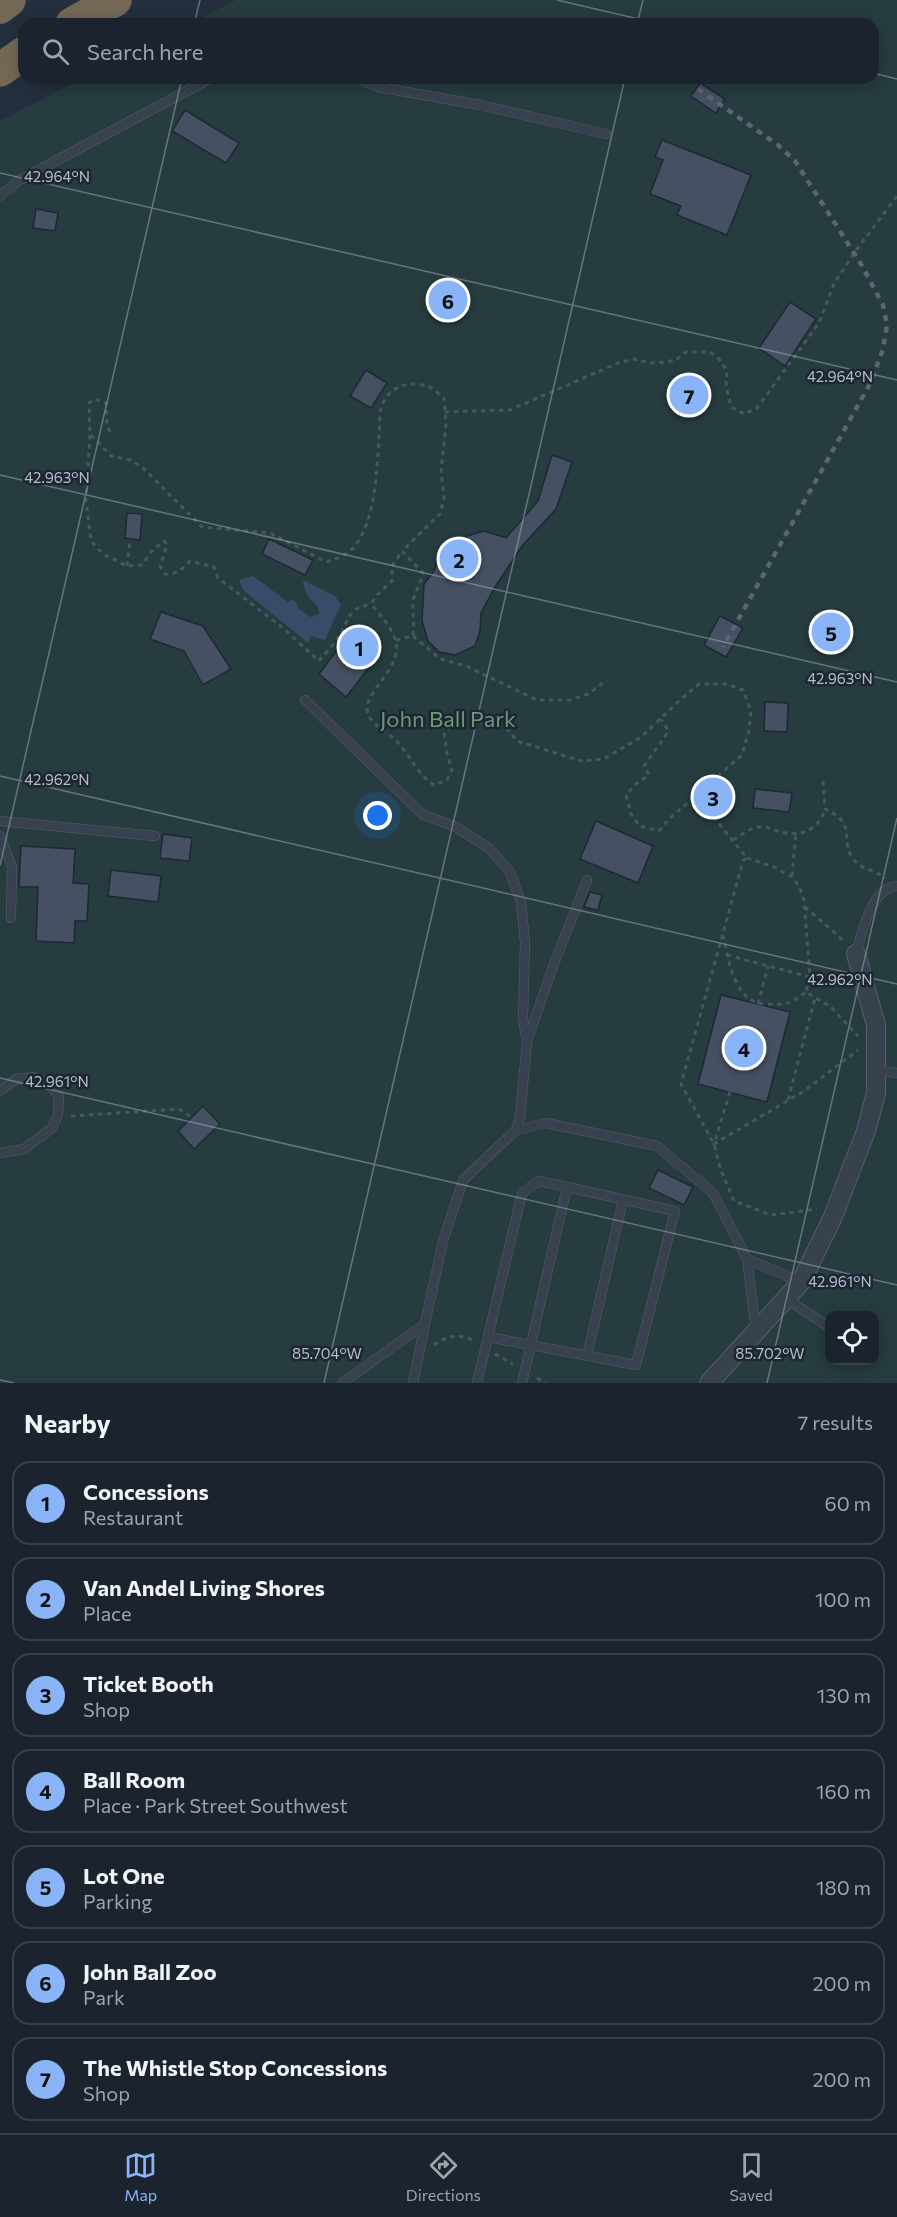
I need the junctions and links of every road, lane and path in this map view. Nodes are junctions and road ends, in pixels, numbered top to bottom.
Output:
1 (9, 0) edge
2 (115, 0) edge
3 (0, 7) edge
4 (83, 18) edge
5 (18, 57) edge
6 (0, 70) edge
7 (200, 84) edge
8 (371, 84) edge
9 (606, 134) dead end
10 (0, 196) edge
11 (897, 196) edge
12 (445, 412) junction
13 (110, 432) dead end
14 (90, 434) junction
15 (130, 539) dead end
16 (402, 551) junction
17 (127, 566) junction
18 (371, 604) junction
19 (413, 636) junction
20 (396, 640) junction
21 (607, 680) dead end
22 (305, 700) dead end
23 (660, 719) junction
24 (823, 781) dead end
25 (696, 796) junction
26 (825, 809) junction
27 (0, 822) edge
28 (796, 833) junction
29 (0, 836) edge
30 (155, 836) dead end
31 (733, 840) junction
32 (747, 858) junction
33 (792, 877) junction
34 (587, 880) dead end
35 (894, 886) edge
36 (805, 907) junction
37 (11, 918) dead end
38 (723, 934) junction
39 (856, 954) junction
40 (727, 955) junction
41 (768, 966) junction
42 (810, 977) junction
43 (806, 992) junction
44 (815, 998) junction
45 (758, 1004) junction
46 (527, 1042) junction
47 (872, 1046) junction
48 (876, 1070) junction
49 (897, 1073) edge
50 (0, 1091) edge
51 (730, 1092) dead end
52 (788, 1100) junction
53 (57, 1115) junction
54 (191, 1118) dead end
55 (516, 1130) junction
56 (714, 1144) junction
57 (0, 1153) edge
58 (567, 1187) junction
59 (623, 1200) junction
60 (837, 1207) junction
61 (747, 1259) junction
62 (801, 1282) junction
63 (787, 1299) junction
64 (424, 1324) junction
65 (825, 1324) edge
66 (756, 1333) junction
67 (488, 1337) junction
68 (531, 1345) junction
69 (587, 1356) junction
70 (342, 1383) edge
71 (413, 1383) edge
72 (477, 1383) edge
73 (522, 1383) edge
74 (710, 1383) edge

1 - 3 highway
2 - 4 highway
5 - 6 highway
7 - 10 lane
8 - 9 lane
11 - 12 path
12 - 14 path
12 - 16 path
13 - 14 path
14 - 17 path
15 - 17 path
16 - 18 path
16 - 19 path
17 - 18 path
18 - 20 path
19 - 20 path
19 - 21 path
20 - 23 path
22 - 46 lane
23 - 25 path
23 - 25 path
24 - 26 path
25 - 31 path
26 - 28 path
26 - 35 path
27 - 30 lane
28 - 31 path
28 - 33 path
29 - 37 lane
31 - 32 path
32 - 33 path
32 - 38 path
33 - 36 path
34 - 46 lane
35 - 39 lane
36 - 39 path
36 - 42 path
38 - 40 path
38 - 56 path
39 - 47 street
40 - 41 path
40 - 45 path
41 - 42 path
41 - 45 path
42 - 43 path
43 - 44 path
43 - 45 path
44 - 47 path
44 - 52 path
46 - 55 lane
47 - 48 street
47 - 52 path
48 - 49 lane
48 - 60 street
50 - 53 lane
51 - 56 path
52 - 56 path
53 - 54 path
53 - 57 lane
55 - 61 lane
55 - 64 lane
56 - 60 path
58 - 59 lane
58 - 67 lane
58 - 68 lane
59 - 69 lane
59 - 69 lane
60 - 62 street
61 - 62 lane
61 - 66 lane
62 - 63 street
63 - 65 lane
63 - 66 street
64 - 70 lane
64 - 71 lane
66 - 74 street
67 - 68 lane
67 - 72 lane
68 - 69 lane
68 - 73 lane

